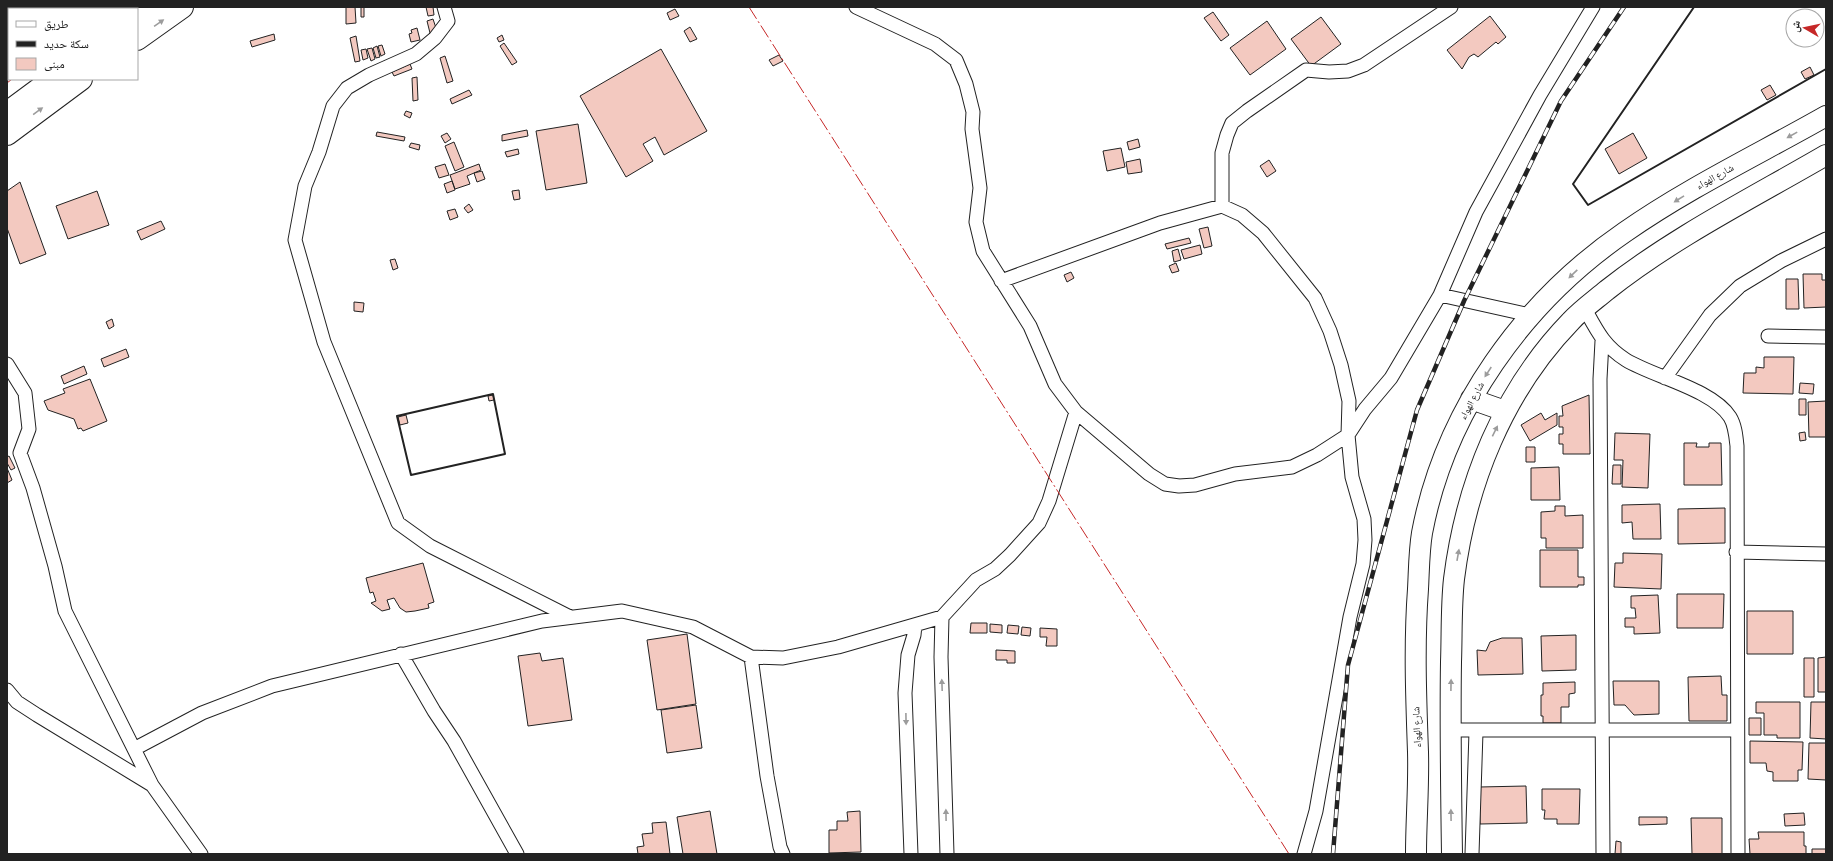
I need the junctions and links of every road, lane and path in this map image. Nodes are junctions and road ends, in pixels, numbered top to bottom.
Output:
1 (152, 7) edge
2 (182, 7) edge
3 (444, 7) edge
4 (856, 7) edge
5 (1452, 7) edge
6 (1593, 7) edge
7 (138, 17) edge
8 (138, 38) edge
9 (52, 80) edge
10 (80, 80) edge
11 (7, 113) edge
12 (1826, 116) edge
13 (7, 134) edge
14 (1826, 155) edge
15 (1222, 206) junction
16 (1826, 238) edge
17 (1001, 282) junction
18 (1440, 295) junction
19 (1584, 309) junction
20 (1530, 315) junction
21 (1768, 336) dead end
22 (1826, 337) edge
23 (1602, 341) junction
24 (7, 364) edge
25 (1665, 378) junction
26 (1471, 399) junction
27 (1506, 410) junction
28 (1076, 412) junction
29 (1348, 435) junction
30 (1736, 552) junction
31 (1826, 554) edge
32 (570, 617) junction
33 (942, 617) junction
34 (915, 625) junction
35 (401, 654) junction
36 (751, 657) junction
37 (7, 690) edge
38 (1450, 730) junction
39 (1737, 730) junction
40 (1601, 731) junction
41 (1476, 732) junction
42 (134, 749) junction
43 (152, 785) junction
44 (201, 854) edge
45 (517, 854) edge
46 (783, 854) edge
47 (911, 854) edge
48 (947, 854) edge
49 (1304, 854) edge
50 (1416, 854) edge
51 (1452, 854) edge
52 (1472, 854) edge
53 (1603, 854) edge
54 (1738, 854) edge

1 - 7 highway
8 -> 2 highway
3 - 32 street
4 - 17 street
5 - 15 street
6 - 18 street
9 - 11 highway
13 -> 10 highway
12 -> 20 main road, شارع الهواء
14 - 19 main road
15 - 17 street
15 - 29 street
16 - 25 street
17 - 28 street
18 - 20 street
18 - 29 street
19 - 23 street
19 - 27 main road
20 -> 26 main road, شارع الهواء
21 - 22 street
23 - 25 street
23 - 40 street
24 - 42 street
25 - 30 street
26 - 27 main road
26 - 50 main road, شارع الهواء
38 -> 27 main road
28 - 29 street
28 - 33 street
29 - 49 street
30 - 31 street
30 - 39 street
32 - 35 street
32 - 36 street
33 - 34 street
48 -> 33 street
34 - 36 street
34 -> 47 street
35 - 42 street
35 - 45 street
36 - 46 street
37 - 43 street
38 - 41 street
51 -> 38 main road
39 - 40 street
39 - 54 street
40 - 41 street
40 - 53 street
41 - 52 street
42 - 43 street
43 - 44 street

